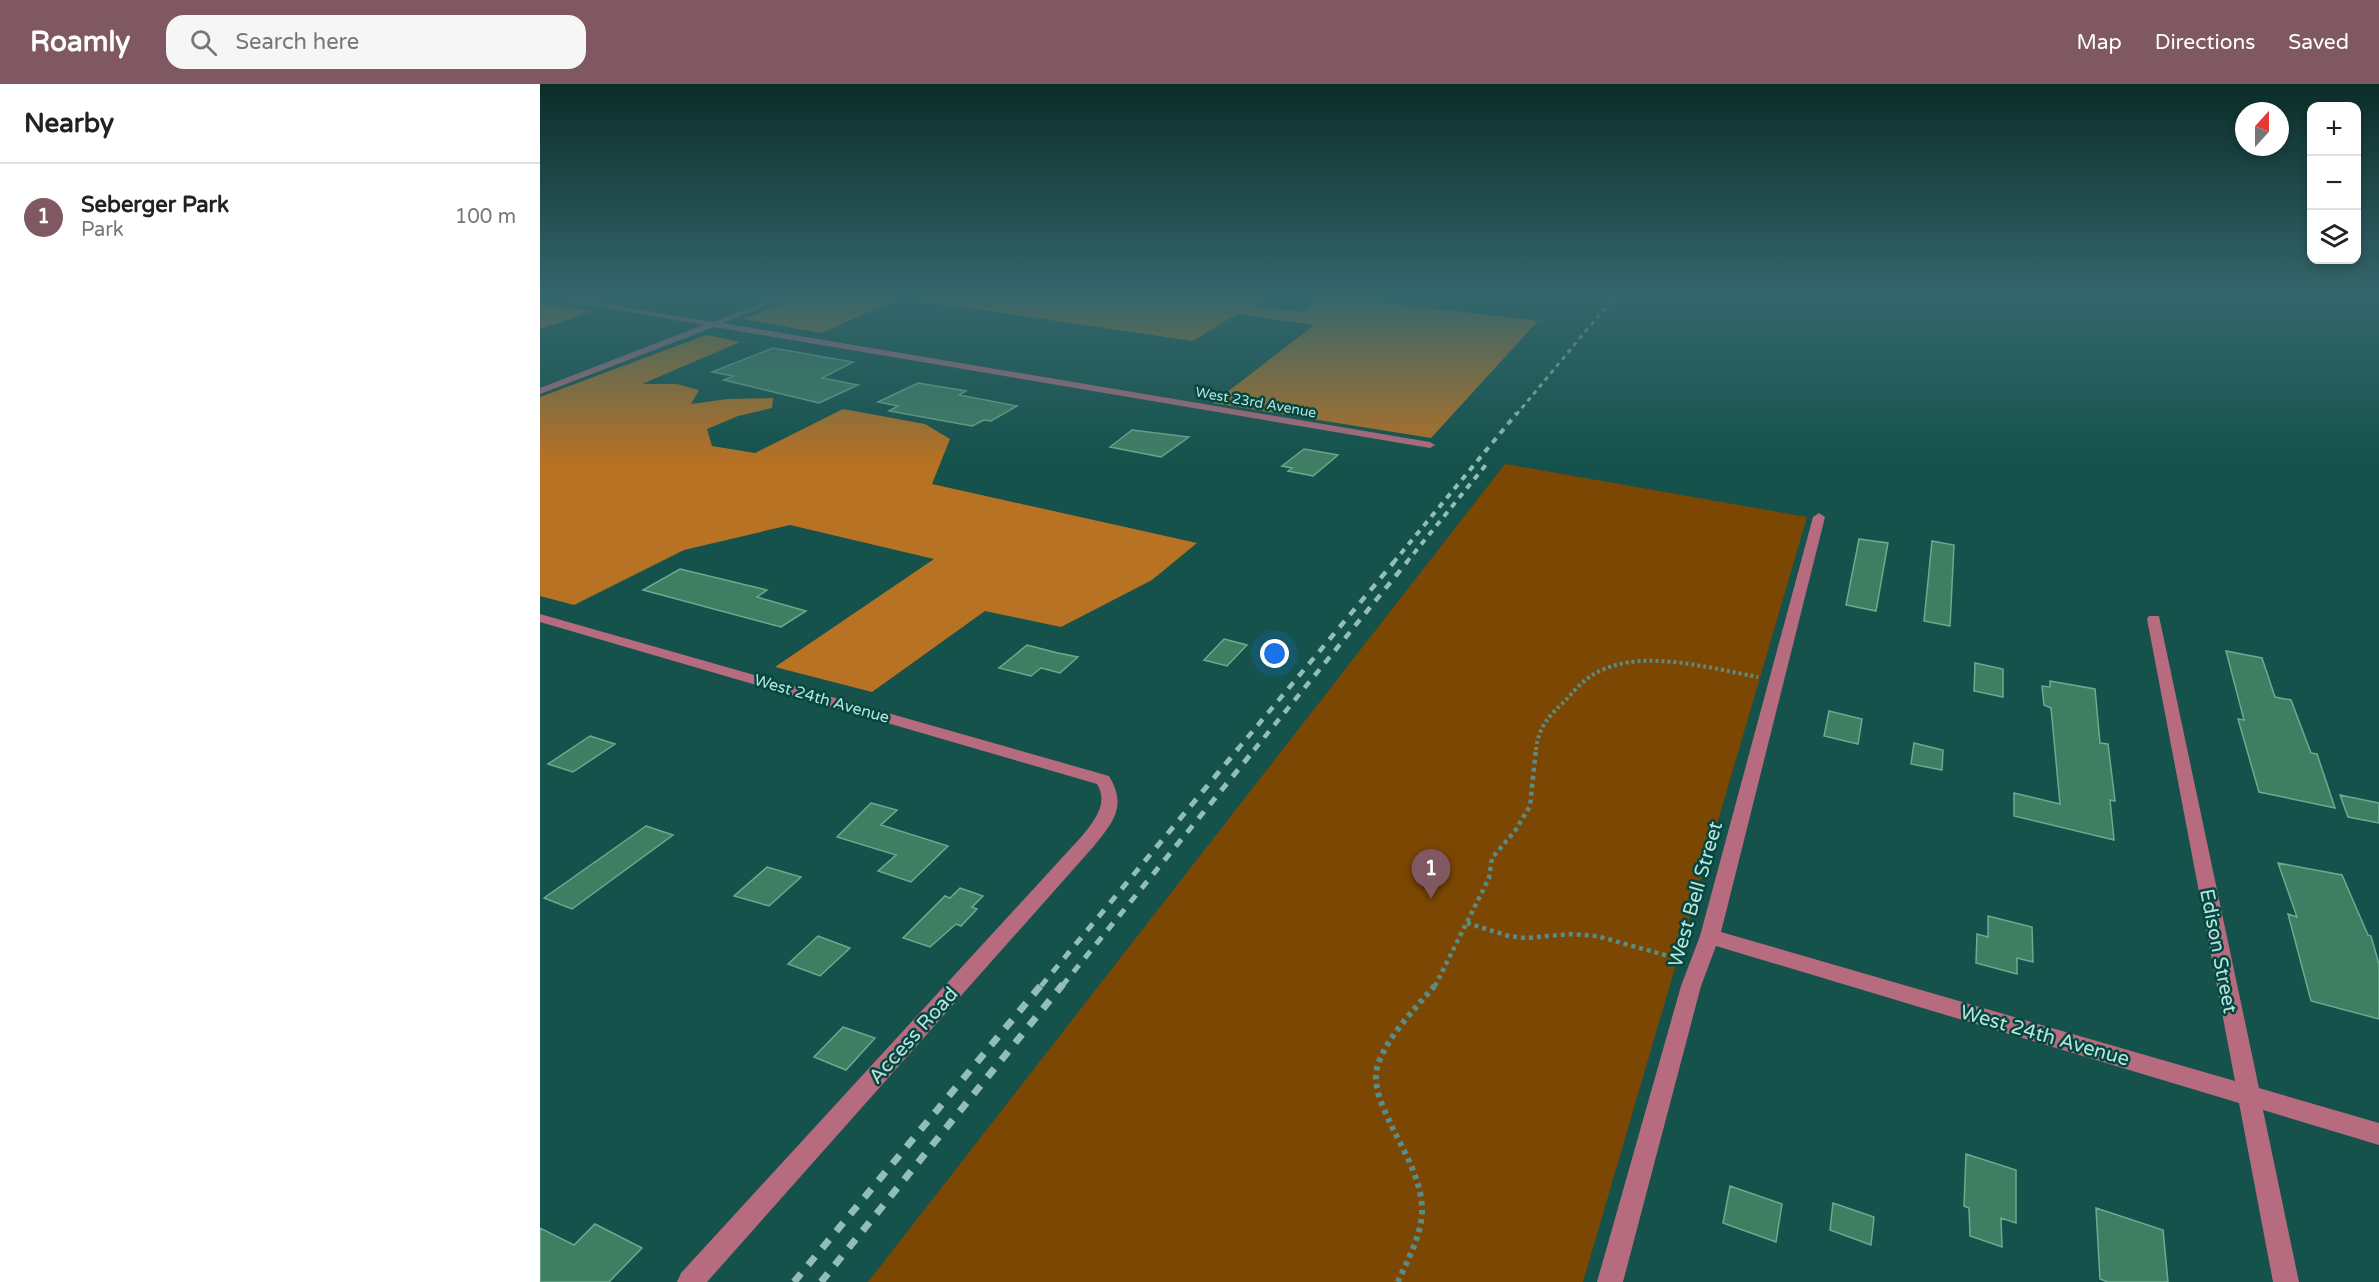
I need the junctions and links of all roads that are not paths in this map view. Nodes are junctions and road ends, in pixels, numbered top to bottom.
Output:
1 (644, 352) edge
2 (875, 352) edge
3 (540, 391) edge
4 (1430, 445) dead end
5 (1819, 517) dead end
6 (540, 618) edge
7 (2154, 619) dead end
8 (1103, 780) joint
9 (1710, 936) junction
10 (2247, 1094) junction
11 (2379, 1134) edge
12 (690, 1282) edge
13 (1610, 1282) edge
14 (2286, 1282) edge

1 - 3 street
2 - 4 street, West 23rd Avenue
5 - 9 street, West Bell Street
6 - 8 street, West 24th Avenue
7 - 10 street, Edison Street
8 - 12 street, Access Road
9 - 10 street, West 24th Avenue
9 - 13 street, West Bell Street
10 - 11 street, West 24th Avenue
10 - 14 street, Edison Street

